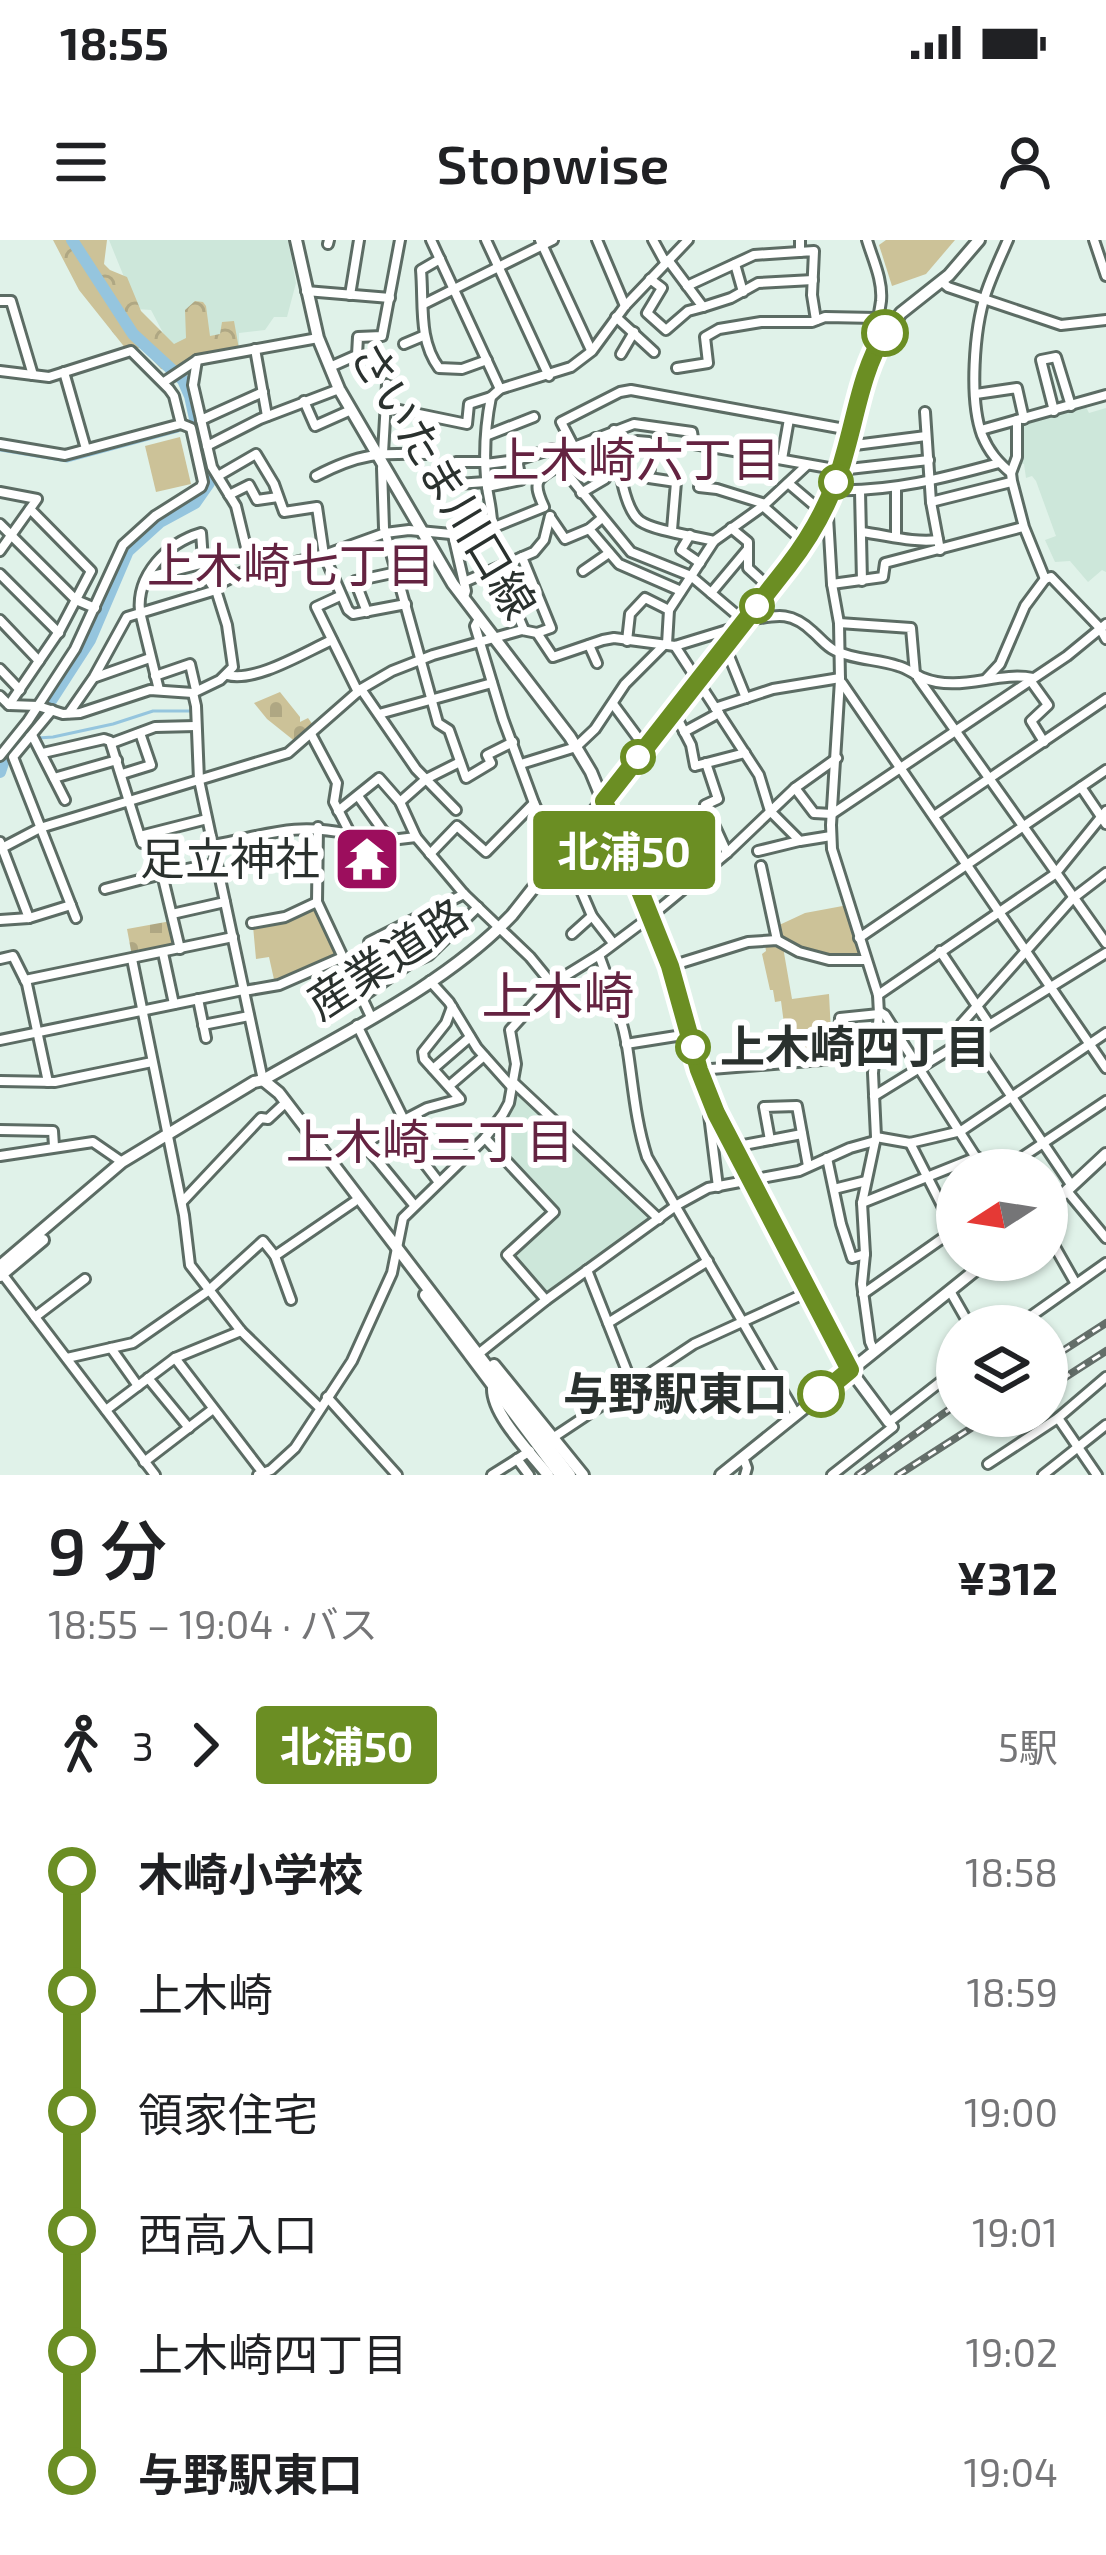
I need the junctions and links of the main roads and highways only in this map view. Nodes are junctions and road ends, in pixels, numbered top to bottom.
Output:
1 (296, 240) edge
2 (979, 240) edge
3 (604, 801) junction
4 (263, 1080) junction
5 (167, 1137) junction
6 (1106, 1154) edge
7 (1068, 1190) edge
8 (398, 1254) junction
9 (1, 1272) edge
10 (959, 1281) edge
11 (444, 1308) junction
12 (850, 1370) junction
13 (889, 1421) road end
14 (542, 1444) junction
15 (548, 1475) edge
16 (560, 1475) edge
17 (570, 1475) edge
18 (583, 1475) edge
19 (721, 1475) edge

1 - 3 main road, さいたま川口線
2 - 3 main road, 産業道路
3 - 4 main road, 産業道路
3 - 12 main road, さいたま川口線
4 - 5 main road, 産業道路
4 - 8 main road
4 - 8 main road
5 - 9 main road, 産業道路
5 - 9 main road, 産業道路
6 - 7 main road
8 - 11 main road
8 - 14 main road
10 - 12 main road
11 - 14 main road
11 - 14 main road
12 - 13 main road, さいたま川口線
12 - 19 main road
14 - 15 main road
14 - 16 main road
14 - 17 main road
14 - 18 main road

